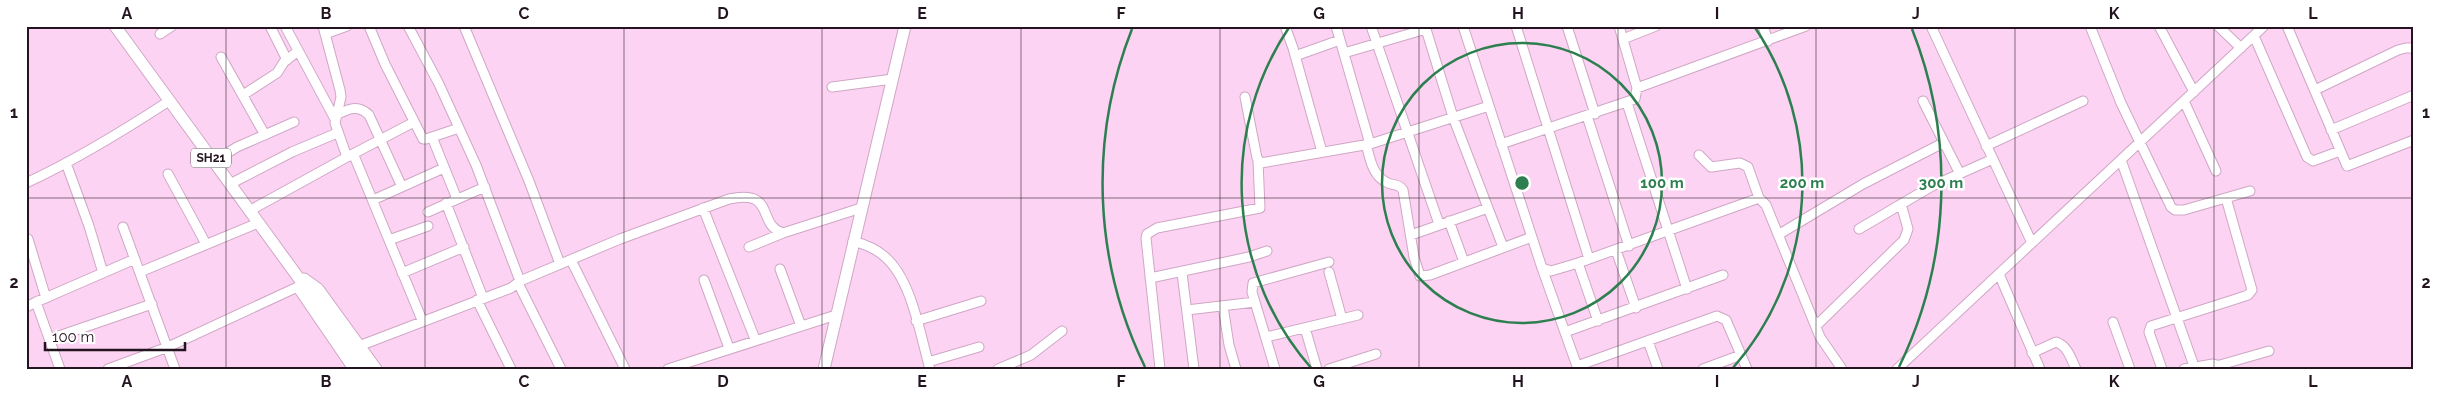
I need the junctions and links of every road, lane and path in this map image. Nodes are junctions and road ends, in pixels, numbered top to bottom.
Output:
1 (115, 26) edge
2 (172, 26) edge
3 (270, 26) edge
4 (285, 26) edge
5 (347, 26) edge
6 (369, 26) edge
7 (464, 26) edge
8 (905, 26) edge
9 (1285, 26) edge
10 (1336, 26) edge
11 (1371, 26) edge
12 (1463, 26) edge
13 (1516, 26) edge
14 (1567, 26) edge
15 (1619, 26) edge
16 (1656, 26) edge
17 (1763, 26) edge
18 (1806, 26) edge
19 (1931, 26) edge
20 (2090, 26) edge
21 (2159, 26) edge
22 (2218, 26) edge
23 (2264, 26) edge
24 (2287, 26) edge
25 (411, 27) edge
26 (1426, 28) edge
27 (324, 30) edge
28 (160, 34) dead end
29 (2254, 36) junction
30 (1340, 40) junction
31 (1623, 40) junction
32 (1768, 41) junction
33 (1377, 44) junction
34 (2241, 48) junction
35 (2414, 48) edge
36 (298, 51) junction
37 (1344, 54) junction
38 (1296, 56) junction
39 (221, 57) dead end
40 (287, 60) junction
41 (893, 79) junction
42 (832, 87) dead end
43 (1637, 88) junction
44 (2315, 90) junction
45 (2194, 92) junction
46 (243, 95) junction
47 (2414, 95) edge
48 (1245, 97) dead end
49 (2083, 100) dead end
50 (170, 101) junction
51 (1924, 101) dead end
52 (2184, 101) junction
53 (1627, 103) junction
54 (1488, 106) junction
55 (1591, 115) junction
56 (335, 117) junction
57 (1453, 117) junction
58 (294, 122) dead end
59 (414, 122) junction
60 (459, 128) junction
61 (1548, 128) junction
62 (2332, 130) junction
63 (1406, 131) junction
64 (337, 133) junction
65 (265, 135) junction
66 (432, 137) junction
67 (380, 139) junction
68 (2414, 140) edge
69 (2141, 141) junction
70 (1943, 143) junction
71 (1368, 144) junction
72 (1501, 144) junction
73 (1986, 146) junction
74 (2340, 151) junction
75 (1322, 152) junction
76 (1699, 155) dead end
77 (349, 156) junction
78 (1992, 158) junction
79 (2121, 160) junction
80 (1258, 161) junction
81 (213, 162) junction
82 (66, 163) junction
83 (444, 168) junction
84 (2216, 171) dead end
85 (168, 174) dead end
86 (1960, 174) junction
87 (26, 182) edge
88 (230, 184) junction
89 (402, 187) junction
90 (485, 187) junction
91 (2250, 191) dead end
92 (1760, 198) junction
93 (2226, 198) junction
94 (457, 199) junction
95 (373, 200) junction
96 (446, 203) junction
97 (1901, 204) junction
98 (703, 208) junction
99 (861, 208) junction
100 (1488, 208) junction
101 (249, 211) junction
102 (428, 212) dead end
103 (1449, 221) junction
104 (258, 223) junction
105 (1439, 224) junction
106 (428, 226) dead end
107 (123, 228) dead end
108 (1859, 229) dead end
109 (1668, 231) junction
110 (784, 233) junction
111 (1411, 235) junction
112 (1778, 235) junction
113 (1532, 237) junction
114 (28, 239) dead end
115 (389, 240) junction
116 (853, 241) junction
117 (2032, 243) junction
118 (206, 244) junction
119 (1629, 246) junction
120 (464, 247) junction
121 (748, 247) dead end
122 (1503, 247) junction
123 (29, 249) edge
124 (1616, 250) junction
125 (1267, 251) dead end
126 (135, 259) junction
127 (1589, 259) junction
128 (571, 260) junction
129 (1329, 262) dead end
130 (1464, 262) junction
131 (1578, 263) junction
132 (560, 264) junction
133 (1542, 268) junction
134 (780, 269) dead end
135 (140, 272) junction
136 (1182, 272) junction
137 (1328, 272) dead end
138 (103, 273) junction
139 (295, 273) junction
140 (402, 273) junction
141 (1998, 274) junction
142 (1723, 275) dead end
143 (1150, 278) junction
144 (704, 280) dead end
145 (519, 282) junction
146 (303, 287) junction
147 (1687, 289) junction
148 (46, 298) junction
149 (480, 299) junction
150 (981, 301) dead end
151 (36, 302) junction
152 (1255, 302) junction
153 (152, 304) junction
154 (1223, 306) junction
155 (26, 307) edge
156 (1636, 308) junction
157 (1187, 310) junction
158 (836, 315) junction
159 (1358, 315) dead end
160 (2177, 317) junction
161 (1342, 319) junction
162 (422, 320) junction
163 (1598, 320) junction
164 (916, 321) junction
165 (2114, 322) dead end
166 (801, 326) junction
167 (1816, 326) junction
168 (1305, 328) junction
169 (1062, 330) dead end
170 (1565, 332) junction
171 (1266, 337) junction
172 (50, 339) junction
173 (755, 339) junction
174 (1648, 341) junction
175 (359, 346) junction
176 (168, 347) junction
177 (979, 347) dead end
178 (729, 348) junction
179 (2269, 351) dead end
180 (2032, 353) junction
181 (1376, 354) dead end
182 (1741, 355) junction
183 (124, 366) edge
184 (929, 366) edge
185 (2194, 366) junction
186 (1578, 367) edge
187 (2223, 367) edge
188 (60, 369) edge
189 (108, 369) edge
190 (176, 369) edge
191 (353, 369) edge
192 (365, 369) edge
193 (376, 369) edge
194 (511, 369) edge
195 (560, 369) edge
196 (625, 369) edge
197 (668, 369) edge
198 (824, 369) edge
199 (998, 369) edge
200 (1160, 369) edge
201 (1194, 369) edge
202 (1236, 369) edge
203 (1275, 369) edge
204 (1317, 369) edge
205 (1329, 369) edge
206 (1658, 369) edge
207 (1703, 369) edge
208 (1747, 369) edge
209 (1842, 369) edge
210 (1897, 369) edge
211 (2040, 369) edge
212 (2076, 369) edge
213 (2130, 369) edge
214 (2162, 369) edge
215 (2184, 369) edge

1 - 50 main road, SH21
2 - 28 street
3 - 40 street
4 - 36 street
5 - 27 street
6 - 59 street
7 - 132 street
8 - 41 main road
9 - 38 street
10 - 30 street
11 - 33 street
12 - 54 street
13 - 61 street
14 - 55 street
15 - 31 street
16 - 31 street
17 - 32 street
18 - 32 street
19 - 73 street
20 - 69 street
21 - 45 street
22 - 34 street
23 - 29 street
24 - 44 street
25 - 60 street
26 - 33 street
26 - 57 street
27 - 56 street
29 - 34 street
29 - 74 street
30 - 37 street
30 - 38 street
31 - 43 street
32 - 43 street
33 - 37 street
33 - 63 street
34 - 45 street
35 - 44 street
36 - 40 street
36 - 56 street
37 - 71 street
38 - 75 street
39 - 46 street
40 - 46 street
41 - 42 street
41 - 99 main road
43 - 53 street
44 - 62 street
45 - 52 street
46 - 65 street
47 - 62 street
48 - 80 street
49 - 73 street
50 - 81 main road, SH21
50 - 82 street
51 - 70 street
52 - 69 street
52 - 84 street
53 - 55 street
53 - 109 street
54 - 57 street
54 - 72 street
55 - 61 street
55 - 119 street
56 - 64 street
56 - 67 street
57 - 63 street
57 - 100 street
58 - 65 street
59 - 66 street
59 - 67 street
60 - 66 street
60 - 90 street
61 - 72 street
61 - 127 street
62 - 74 street
63 - 71 street
63 - 105 street
64 - 77 street
64 - 88 street
65 - 81 street
66 - 83 street
67 - 77 street
67 - 89 street
68 - 74 street
69 - 79 street
69 - 93 street
70 - 86 street
70 - 112 street
71 - 75 street
71 - 111 street
72 - 113 street
73 - 78 street
75 - 80 street
76 - 92 street
77 - 95 street
77 - 101 street
78 - 86 street
78 - 117 street
79 - 117 street
79 - 160 street
80 - 143 street
81 - 88 main road, SH21
82 - 87 street
82 - 138 street
83 - 89 street
83 - 94 street
85 - 118 street
86 - 97 street
88 - 101 main road, SH21
89 - 95 street
90 - 94 street
90 - 145 street
91 - 93 street
92 - 109 street
92 - 112 street
93 - 160 street
94 - 96 street
95 - 115 street
96 - 102 street
96 - 120 street
97 - 108 street
97 - 167 street
98 - 110 street
98 - 128 street
98 - 173 street
99 - 110 street
99 - 116 main road
100 - 103 street
100 - 122 street
101 - 104 main road, SH21
103 - 105 street
103 - 130 street
104 - 118 street
104 - 139 main road, SH21
105 - 111 street
106 - 115 street
107 - 126 street
109 - 119 street
109 - 147 street
110 - 121 street
111 - 130 street
112 - 167 street
113 - 122 street
113 - 133 street
114 - 123 street
115 - 140 street
116 - 158 main road
116 - 164 street
117 - 141 street
118 - 135 street
119 - 124 street
120 - 140 street
120 - 149 street
122 - 130 street
123 - 148 street
124 - 127 street
124 - 156 street
125 - 136 street
126 - 135 street
126 - 138 street
127 - 131 street
128 - 132 street
128 - 196 street
129 - 152 street
131 - 133 street
131 - 163 street
132 - 145 street
133 - 170 street
134 - 166 street
135 - 153 street
136 - 143 street
136 - 157 street
137 - 161 street
138 - 148 street
139 - 146 main road, SH21
139 - 175 main road
140 - 162 street
141 - 180 street
141 - 210 street
142 - 147 street
143 - 200 street
144 - 178 street
145 - 149 street
145 - 195 street
146 - 176 street
146 - 191 street
146 - 192 main road, SH21
147 - 156 street
148 - 151 street
149 - 162 street
149 - 194 street
150 - 164 street
151 - 155 street
151 - 172 street
152 - 154 street
152 - 171 street
153 - 172 street
153 - 176 street
154 - 157 street
154 - 202 street
156 - 163 street
157 - 201 street
158 - 166 street
158 - 198 main road
159 - 161 street
160 - 185 street
160 - 214 street
161 - 168 street
162 - 175 street
163 - 170 street
164 - 184 street
165 - 213 street
166 - 173 street
167 - 209 street
168 - 171 street
168 - 204 street
169 - 199 street
170 - 186 street
171 - 203 street
172 - 188 street
173 - 178 street
174 - 182 street
174 - 186 street
174 - 206 street
175 - 193 main road
176 - 183 street
176 - 190 street
177 - 184 street
178 - 197 street
179 - 187 street
180 - 211 street
180 - 212 street
181 - 205 street
182 - 207 street
182 - 208 street
183 - 189 street
185 - 187 street
185 - 215 street

